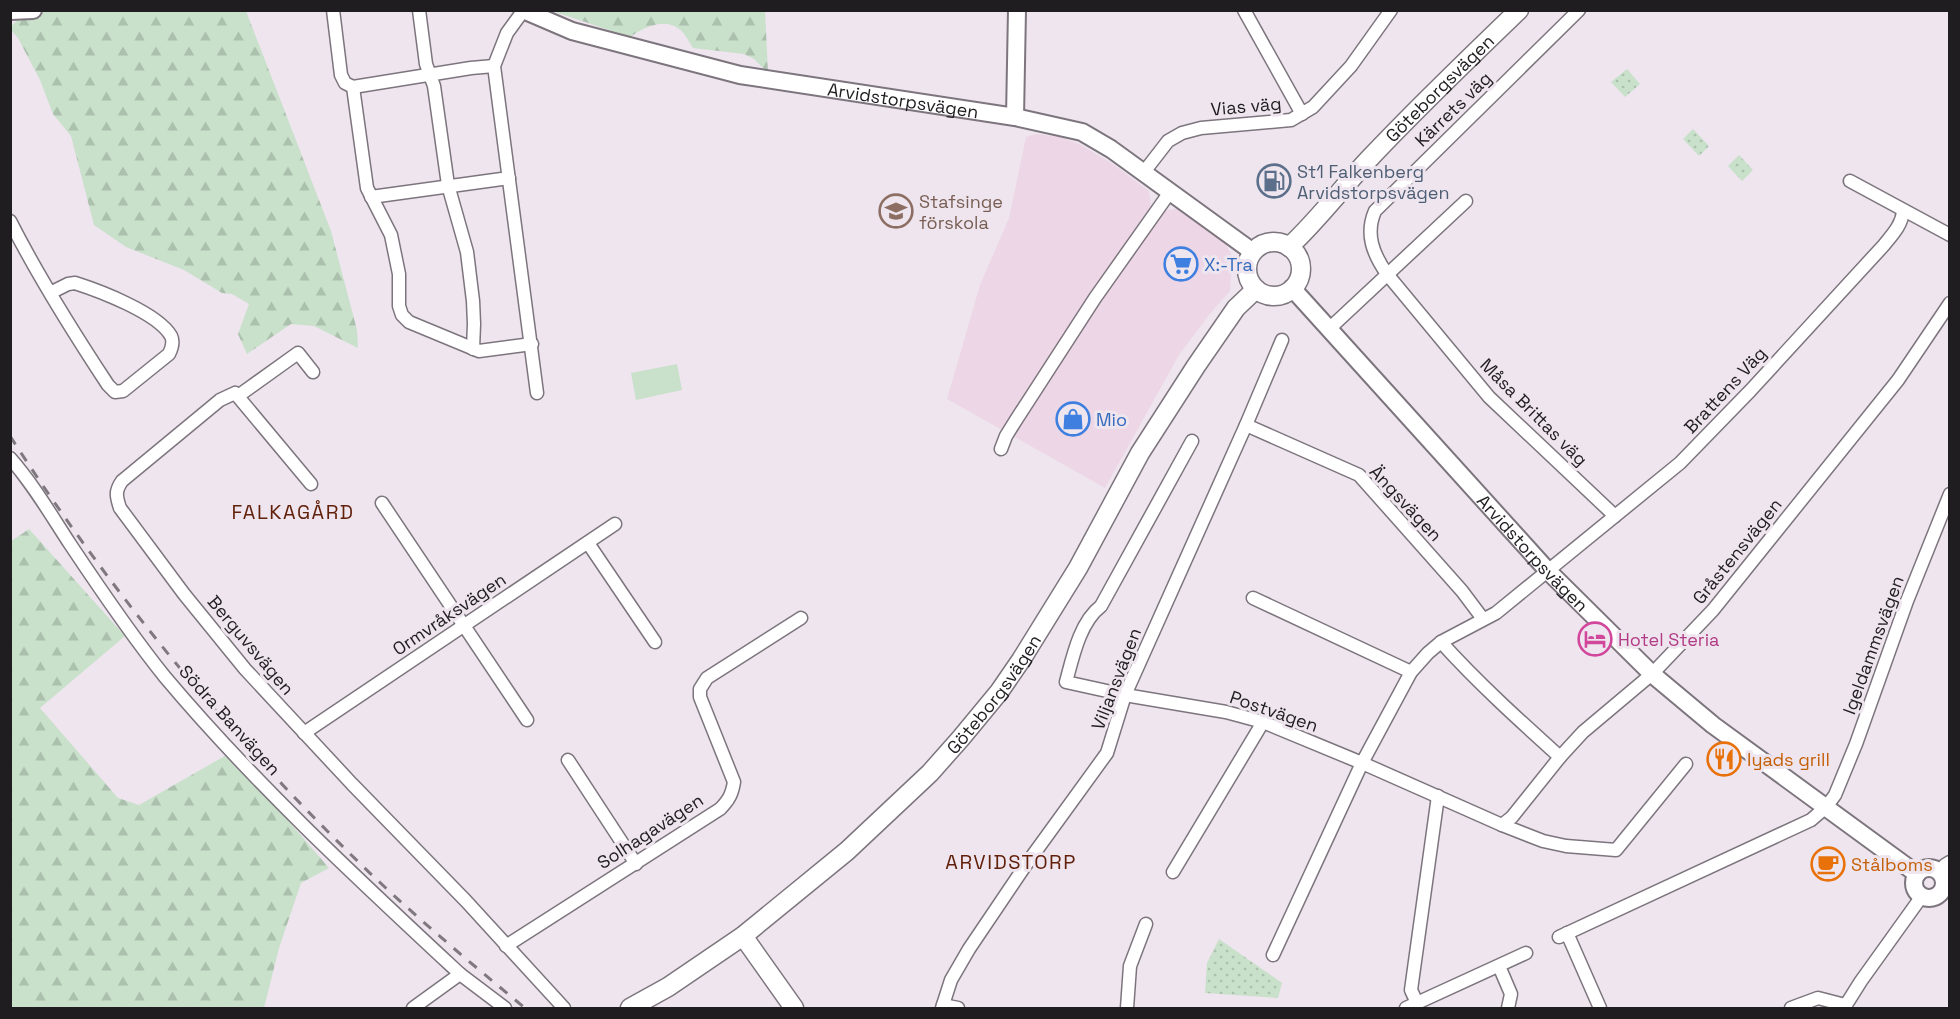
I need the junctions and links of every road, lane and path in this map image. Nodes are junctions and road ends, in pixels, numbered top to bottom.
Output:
1 (33, 10) edge
2 (333, 10) edge
3 (419, 10) edge
4 (523, 10) edge
5 (1017, 10) edge
6 (1244, 10) edge
7 (1391, 10) edge
8 (1519, 10) edge
9 (1579, 10) edge
10 (10, 11) edge
11 (494, 66) junction
12 (431, 74) junction
13 (353, 87) junction
14 (1302, 114) junction
15 (1015, 117) junction
16 (1144, 172) junction
17 (508, 178) junction
18 (1850, 181) dead end
19 (448, 185) junction
20 (1170, 192) junction
21 (371, 197) junction
22 (1466, 201) dead end
23 (1903, 211) junction
24 (10, 221) edge
25 (1950, 235) edge
26 (1289, 247) junction
27 (1253, 252) junction
28 (1387, 274) junction
29 (1292, 288) junction
30 (1256, 289) junction
31 (50, 293) junction
32 (1950, 303) edge
33 (1329, 329) junction
34 (1282, 340) dead end
35 (532, 344) junction
36 (473, 349) junction
37 (313, 372) dead end
38 (537, 393) dead end
39 (238, 396) junction
40 (1246, 425) junction
41 (1192, 441) dead end
42 (1002, 449) dead end
43 (10, 458) edge
44 (311, 484) dead end
45 (1950, 494) edge
46 (382, 503) dead end
47 (1615, 516) junction
48 (615, 524) dead end
49 (588, 543) junction
50 (1548, 571) junction
51 (1253, 598) dead end
52 (801, 618) dead end
53 (1483, 619) junction
54 (465, 625) junction
55 (655, 642) dead end
56 (1441, 642) junction
57 (1412, 672) junction
58 (1652, 674) junction
59 (1125, 695) junction
60 (527, 720) dead end
61 (1263, 722) junction
62 (304, 733) junction
63 (1560, 757) junction
64 (568, 760) dead end
65 (1362, 763) junction
66 (1686, 764) dead end
67 (1438, 796) junction
68 (1826, 807) junction
69 (1502, 825) junction
70 (636, 864) junction
71 (1944, 867) edge
72 (1173, 872) dead end
73 (1917, 874) junction
74 (1945, 894) edge
75 (1922, 896) junction
76 (1146, 924) dead end
77 (743, 936) junction
78 (506, 946) junction
79 (1526, 953) dead end
80 (1273, 955) dead end
81 (1499, 966) junction
82 (460, 974) junction
83 (1411, 1006) edge
84 (943, 1007) edge
85 (1845, 1007) edge
86 (412, 1008) edge
87 (504, 1008) edge
88 (564, 1008) edge
89 (630, 1008) edge
90 (794, 1008) edge
91 (958, 1008) edge
92 (1127, 1008) edge
93 (1508, 1008) edge
94 (1600, 1008) edge
95 (1791, 1008) edge

1 - 10 street
2 - 13 street
3 - 12 street
4 - 11 street
4 - 15 street, Arvidstorpsvägen
5 - 15 street
6 - 14 street
7 - 14 street, Vias väg
8 - 26 main road, Göteborgsvägen
9 - 28 street, Kärrets väg
11 - 12 street
11 - 17 street
12 - 13 street
12 - 19 street
13 - 21 street
14 - 16 street, Vias väg
15 - 16 street, Arvidstorpsvägen
16 - 20 street, Arvidstorpsvägen
17 - 19 street
17 - 35 street
18 - 23 street
19 - 21 street
19 - 36 street
20 - 27 street, Arvidstorpsvägen
20 - 42 street
21 - 36 street
22 - 28 street
23 - 25 street
23 - 47 street, Brattens Väg
24 - 31 street
26 - 27 main road
26 - 29 main road
27 - 30 main road
28 - 33 street
28 - 47 street, Måsa Brittas väg
29 - 30 main road
29 - 33 street, Arvidstorpsvägen
30 - 77 main road, Göteborgsvägen
31 - 31 street
32 - 58 street, Gråstensvägen
33 - 50 street, Arvidstorpsvägen
34 - 40 street, Viljansvägen
35 - 36 street
35 - 38 street
37 - 39 street
39 - 44 street
39 - 62 street, Berguvsvägen
40 - 53 street, Ängsvägen
40 - 59 street, Viljansvägen
41 - 59 street, Postvägen
43 - 82 street, Södra Banvägen
45 - 68 street, Igeldammsvägen
46 - 54 street
47 - 50 street, Brattens Väg
48 - 49 street, Ormvråksvägen
49 - 54 street, Ormvråksvägen
49 - 55 street
50 - 53 street, Brattens Väg
50 - 58 street, Arvidstorpsvägen
51 - 57 street
52 - 70 street, Solhagavägen
53 - 56 street, Brattens Väg
54 - 60 street
54 - 62 street, Ormvråksvägen
56 - 57 street, Brattens Väg
56 - 63 street
57 - 65 street, Brattens Väg
58 - 63 street, Gråstensvägen
58 - 68 street, Arvidstorpsvägen
59 - 61 street, Postvägen
59 - 84 street, Viljansvägen
61 - 65 street, Postvägen
61 - 72 street
62 - 78 street, Berguvsvägen
63 - 69 street, Gråstensvägen
64 - 70 street
65 - 67 street, Postvägen
65 - 80 street, Brattens Väg
66 - 69 street, Postvägen
67 - 69 street, Postvägen
67 - 83 street
68 - 73 street, Arvidstorpsvägen
68 - 94 street
70 - 78 street, Solhagavägen
71 - 73 street
71 - 74 street
73 - 75 street
74 - 75 street
75 - 85 street
76 - 92 street
77 - 89 main road, Göteborgsvägen
77 - 90 main road
78 - 88 street, Berguvsvägen
79 - 81 street
81 - 83 street
81 - 93 street
82 - 86 street
82 - 87 street, Södra Banvägen
84 - 91 street
85 - 95 street

